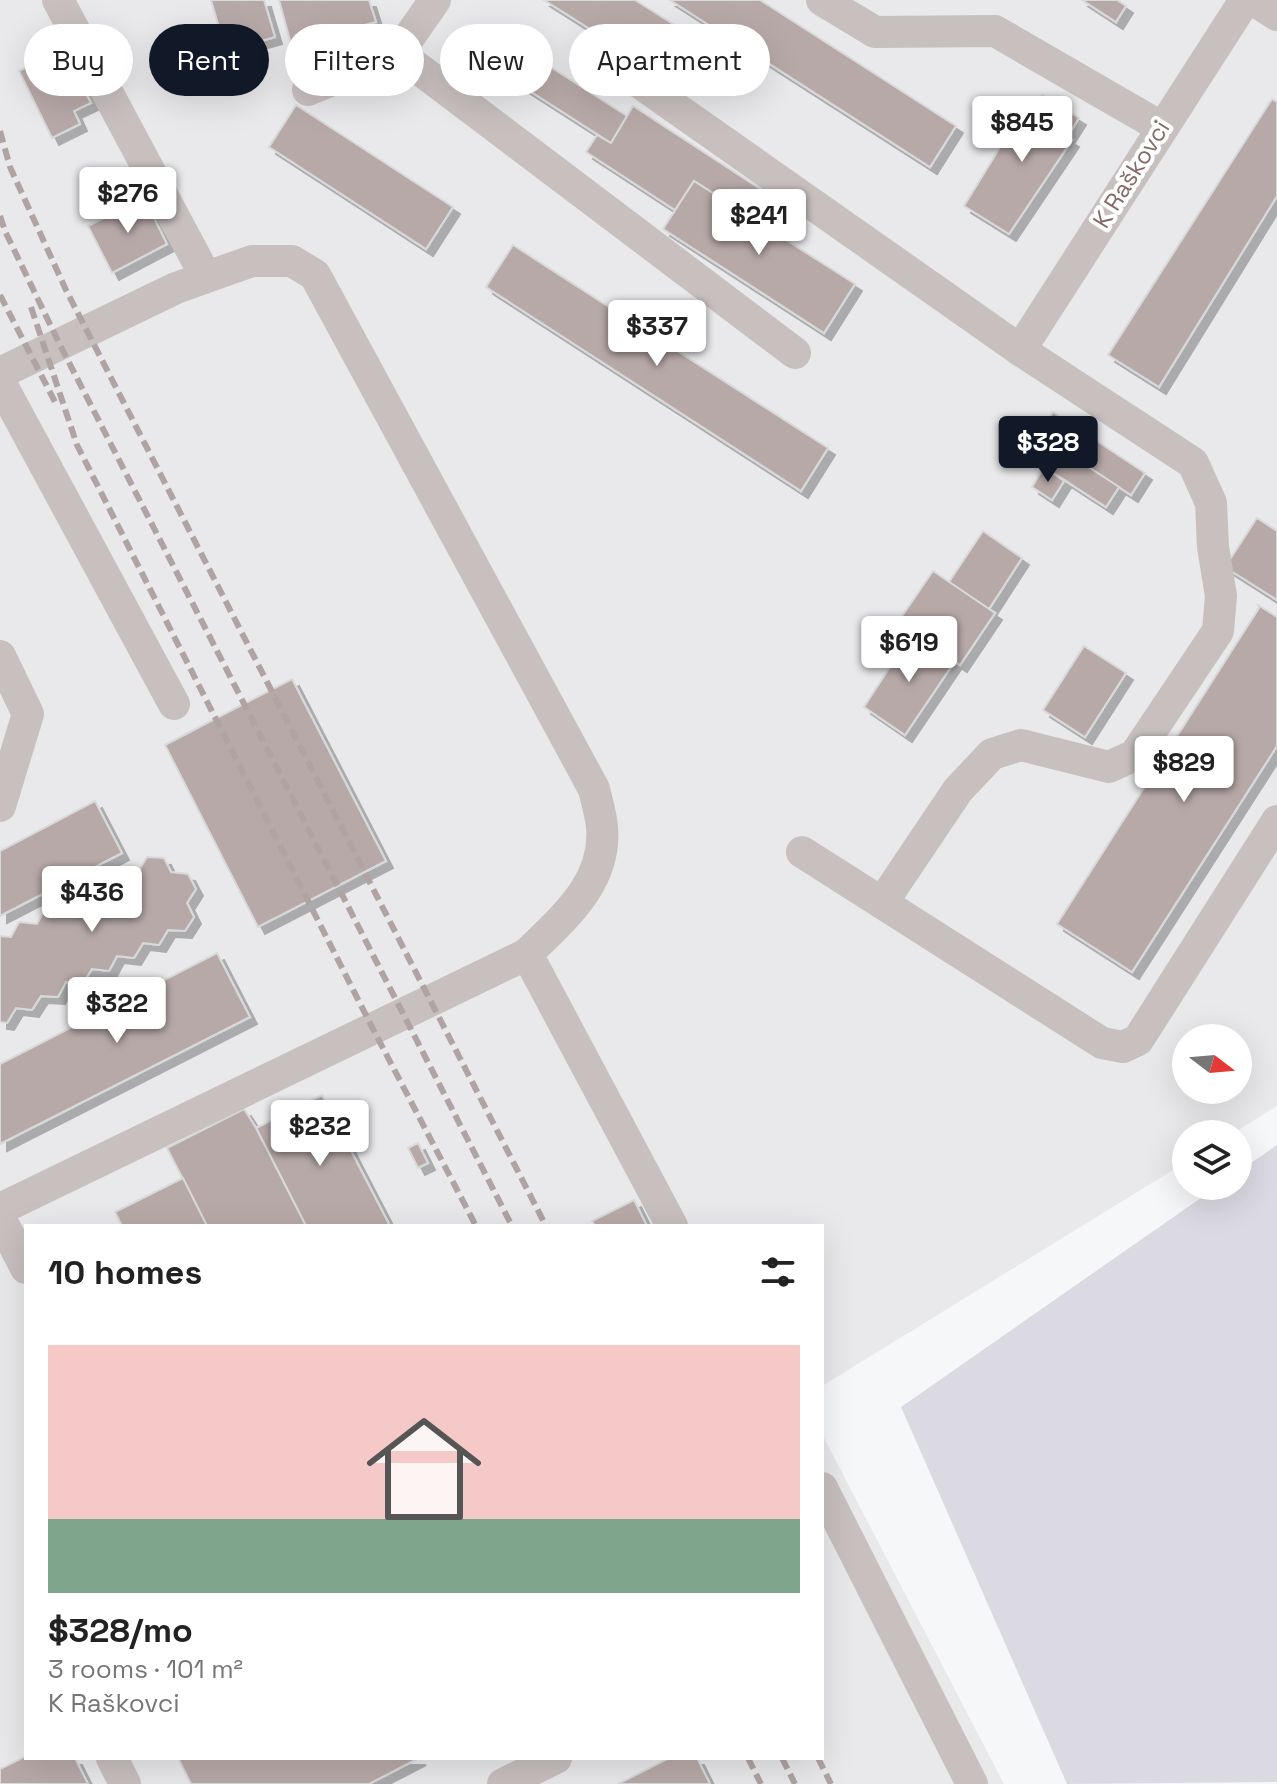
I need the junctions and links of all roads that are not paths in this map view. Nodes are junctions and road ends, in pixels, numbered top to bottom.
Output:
1 (58, 0) edge
2 (435, 0) edge
3 (822, 0) edge
4 (1245, 0) edge
5 (1254, 0) edge
6 (1277, 15) edge
7 (418, 24) edge
8 (424, 73) edge
9 (659, 96) edge
10 (1161, 127) junction
11 (206, 277) junction
12 (1020, 350) junction
13 (795, 353) dead end
14 (0, 373) edge
15 (0, 382) edge
16 (0, 656) edge
17 (174, 704) dead end
18 (0, 806) edge
19 (1277, 821) edge
20 (802, 852) dead end
21 (882, 903) junction
22 (527, 954) junction
23 (0, 1209) edge
24 (0, 1218) edge
25 (671, 1224) edge
26 (24, 1264) edge
27 (824, 1492) edge
28 (113, 1760) edge
29 (552, 1760) edge
30 (125, 1784) edge
31 (503, 1784) edge
32 (972, 1784) edge

1 - 11 street
2 - 7 street
3 - 10 street
4 - 10 street, K Raškovci
5 - 6 street
8 - 13 street
9 - 12 street
10 - 12 street, K Raškovci
11 - 14 street
11 - 22 street
12 - 21 street
15 - 17 street
16 - 18 street
19 - 21 street
20 - 21 street
22 - 23 street
22 - 25 street
24 - 26 street
27 - 32 street
28 - 30 street
29 - 31 street

